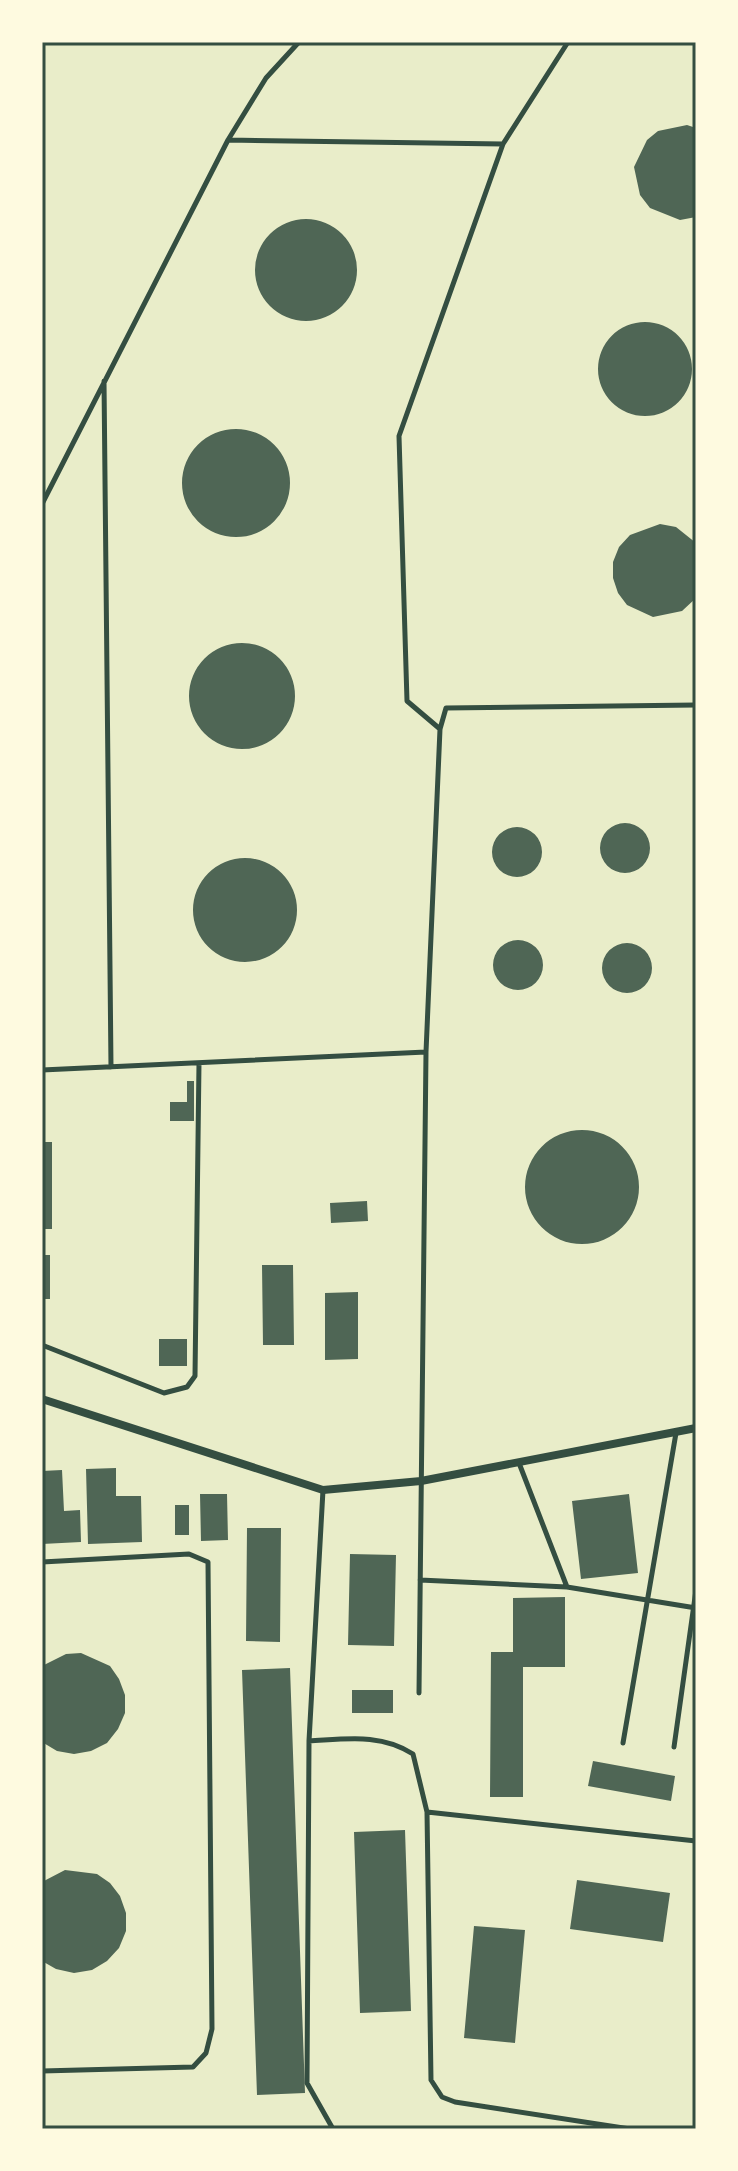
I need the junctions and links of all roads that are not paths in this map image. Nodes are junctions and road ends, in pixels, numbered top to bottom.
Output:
1 (299, 42) edge
2 (568, 42) edge
3 (228, 140) junction
4 (503, 144) junction
5 (104, 381) junction
6 (42, 504) edge
7 (696, 705) edge
8 (440, 729) junction
9 (426, 1052) junction
10 (199, 1063) junction
11 (111, 1067) junction
12 (42, 1070) edge
13 (42, 1345) edge
14 (42, 1399) edge
15 (696, 1428) edge
16 (676, 1433) junction
17 (519, 1463) junction
18 (421, 1481) junction
19 (323, 1490) junction
20 (42, 1562) edge
21 (420, 1580) junction
22 (567, 1587) junction
23 (696, 1590) edge
24 (647, 1599) junction
25 (695, 1607) edge
26 (419, 1693) dead end
27 (309, 1741) junction
28 (623, 1743) dead end
29 (674, 1747) dead end
30 (427, 1812) junction
31 (696, 1841) edge
32 (42, 2071) edge
33 (333, 2129) edge
34 (630, 2129) edge

1 - 3 lane
2 - 4 lane
3 - 4 lane
3 - 5 lane
4 - 8 lane
5 - 6 lane
5 - 11 lane
7 - 8 lane
8 - 9 lane
9 - 10 lane
9 - 18 lane
10 - 11 lane
10 - 13 lane
11 - 12 lane
14 - 19 street
15 - 16 street
16 - 17 street
16 - 24 lane
17 - 18 street
17 - 22 lane
18 - 19 street
18 - 21 lane
19 - 27 lane
20 - 32 lane
21 - 22 lane
21 - 26 lane
22 - 24 lane
23 - 25 lane
24 - 25 lane
24 - 28 lane
25 - 29 lane
27 - 30 lane
27 - 33 lane
30 - 31 lane
30 - 34 lane

